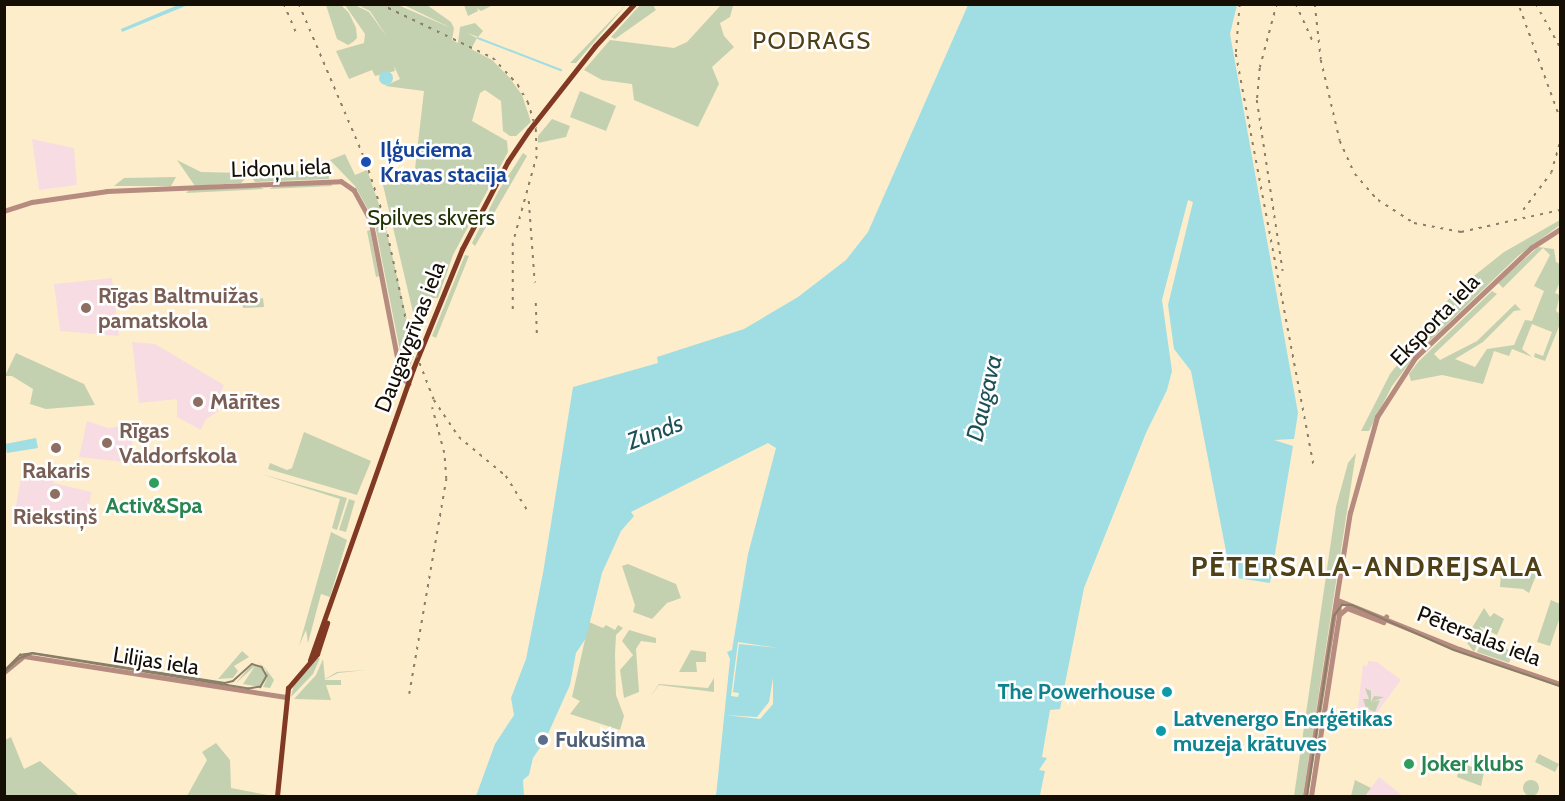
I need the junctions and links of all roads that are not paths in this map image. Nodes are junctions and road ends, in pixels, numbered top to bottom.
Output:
1 (634, 4) edge
2 (4, 211) edge
3 (1560, 229) edge
4 (409, 384) junction
5 (1338, 600) junction
6 (1340, 615) junction
7 (1386, 617) junction
8 (4, 672) edge
9 (1560, 684) edge
10 (286, 697) junction
11 (277, 796) edge
12 (1305, 796) edge
13 (1311, 796) edge

1 - 4 main road, Daugavgrīvas iela
2 - 4 street, Lidoņu iela
3 - 5 street, Eksporta iela
4 - 10 main road, Daugavgrīvas iela
5 - 6 street, Eksporta iela
5 - 7 street, Pētersalas iela
5 - 12 street, Eksporta iela
6 - 7 street, Pētersalas iela
6 - 13 street, Eksporta iela
7 - 9 street, Pētersalas iela
8 - 10 street, Lilijas iela
10 - 11 main road, Daugavgrīvas iela

